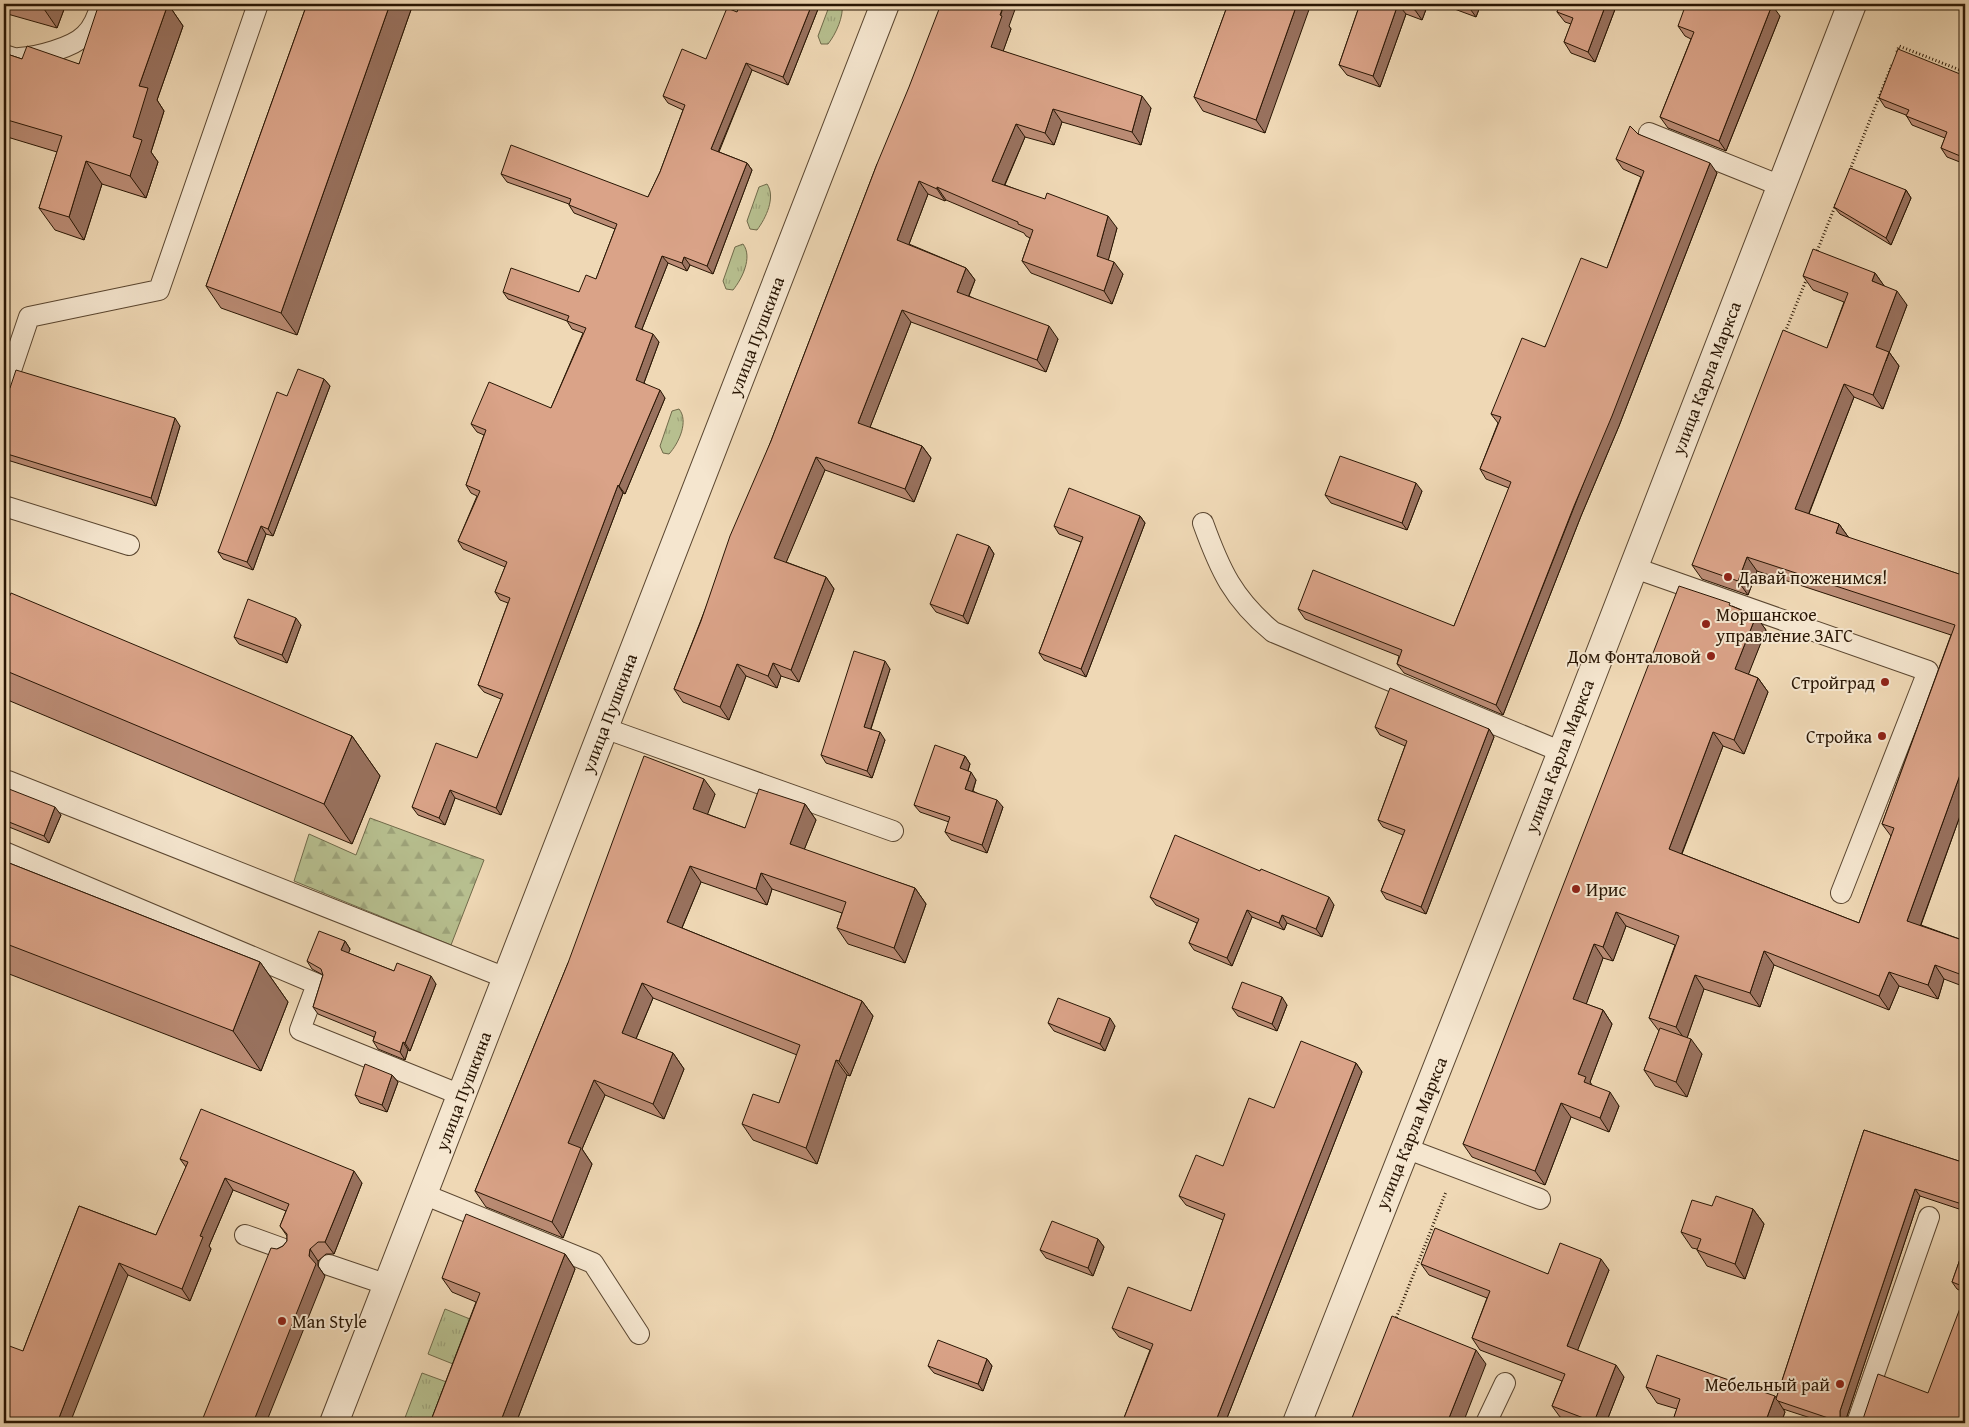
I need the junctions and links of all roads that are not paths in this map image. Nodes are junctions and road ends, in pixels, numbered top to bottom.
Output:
1 (101, 4) edge
2 (258, 4) edge
3 (885, 4) edge
4 (1852, 4) edge
5 (4, 55) edge
6 (1649, 133) dead end
7 (1781, 186) junction
8 (4, 391) edge
9 (4, 506) edge
10 (1203, 523) dead end
11 (129, 545) dead end
12 (1632, 567) junction
13 (604, 728) junction
14 (1562, 752) junction
15 (4, 791) edge
16 (893, 831) dead end
17 (4, 852) edge
18 (1841, 893) dead end
19 (506, 978) junction
20 (461, 1095) junction
21 (1405, 1148) junction
22 (424, 1194) junction
23 (1540, 1198) dead end
24 (1929, 1216) dead end
25 (245, 1235) dead end
26 (284, 1249) edge
27 (329, 1265) dead end
28 (388, 1286) junction
29 (639, 1334) dead end
30 (1505, 1383) dead end
31 (334, 1423) edge
32 (1297, 1423) edge
33 (1486, 1423) edge
34 (1857, 1423) edge

1 - 5 lane
2 - 8 lane
3 - 13 street, улица Пушкина
4 - 7 street, улица Карла Маркса
6 - 7 lane
7 - 12 street, улица Карла Маркса
9 - 11 lane
10 - 14 lane
12 - 14 street, улица Карла Маркса
12 - 18 lane
13 - 16 lane
13 - 19 street, улица Пушкина
14 - 21 street, улица Карла Маркса
15 - 19 lane
17 - 20 lane
19 - 20 street, улица Пушкина
20 - 22 street, улица Пушкина
21 - 23 lane
21 - 32 street, улица Карла Маркса
22 - 28 street, улица Пушкина
22 - 29 lane
24 - 34 lane
25 - 26 lane
27 - 28 lane
28 - 31 street, улица Пушкина
30 - 33 lane

